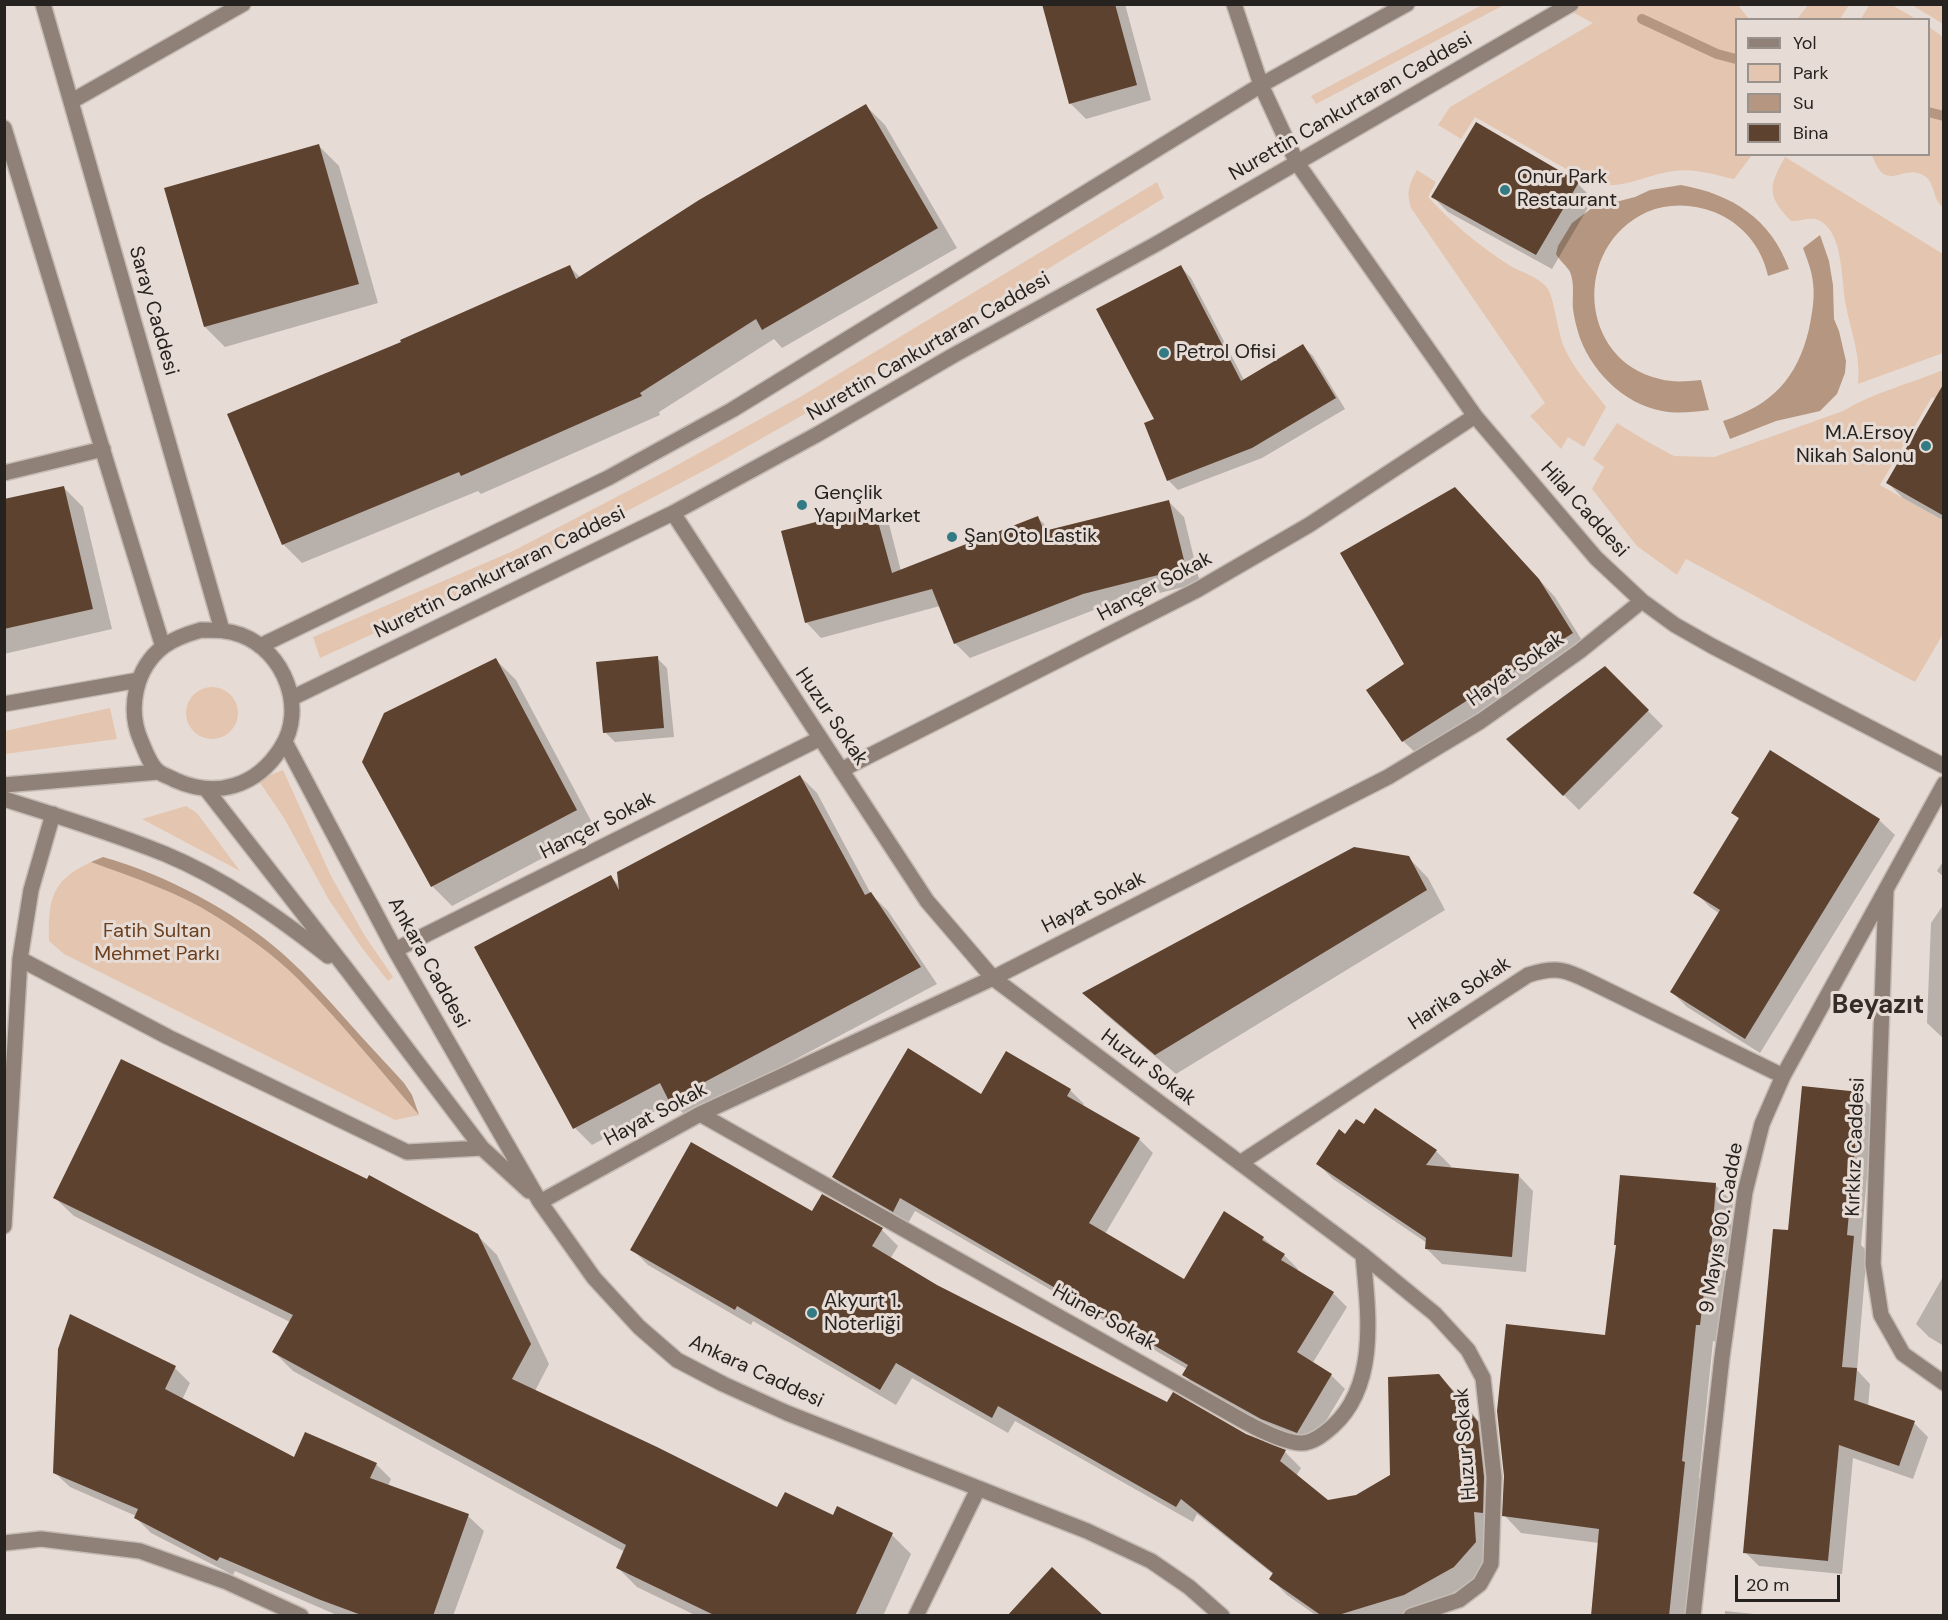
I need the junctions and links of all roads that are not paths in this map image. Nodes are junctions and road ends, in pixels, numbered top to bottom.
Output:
1 (43, 4) edge
2 (243, 4) edge
3 (1234, 4) edge
4 (1407, 4) edge
5 (1571, 4) edge
6 (1261, 85) junction
7 (72, 101) junction
8 (4, 128) edge
9 (1297, 163) junction
10 (1475, 416) junction
11 (103, 449) junction
12 (4, 472) edge
13 (672, 513) junction
14 (1642, 601) junction
15 (222, 630) junction
16 (260, 646) junction
17 (163, 647) junction
18 (139, 680) junction
19 (292, 698) junction
20 (4, 704) edge
21 (819, 739) junction
22 (285, 742) junction
23 (1944, 766) edge
24 (841, 770) junction
25 (158, 772) junction
26 (1944, 784) edge
27 (4, 785) edge
28 (206, 789) junction
29 (4, 799) edge
30 (53, 814) junction
31 (1886, 885) junction
32 (395, 950) junction
33 (20, 959) junction
34 (348, 971) junction
35 (993, 978) junction
36 (1783, 1076) junction
37 (700, 1114) junction
38 (482, 1148) junction
39 (1240, 1163) junction
40 (7, 1169) edge
41 (540, 1202) junction
42 (4, 1227) edge
43 (1363, 1256) junction
44 (1944, 1383) edge
45 (978, 1489) junction
46 (4, 1543) edge
47 (301, 1616) edge
48 (916, 1616) edge
49 (1222, 1616) edge
50 (1411, 1616) edge
51 (1693, 1616) edge

1 - 7 street, Saray Caddesi
2 - 7 street
3 - 6 street, Hilal Caddesi
4 - 6 street, Nurettin Cankurtaran Caddesi
5 - 9 street, Nurettin Cankurtaran Caddesi
6 - 9 street, Hilal Caddesi
6 - 16 street, Nurettin Cankurtaran Caddesi
7 - 15 street, Saray Caddesi
8 - 11 street
9 - 10 street, Hilal Caddesi
9 - 13 street, Nurettin Cankurtaran Caddesi
10 - 14 street, Hilal Caddesi
10 - 24 street, Hançer Sokak
11 - 12 street
11 - 17 street
13 - 19 street, Nurettin Cankurtaran Caddesi
13 - 21 street, Huzur Sokak
14 - 23 street, Hilal Caddesi
14 - 35 street, Hayat Sokak
15 - 16 street
15 - 17 street
16 - 19 street
17 - 18 street
18 - 20 street
18 - 25 street
19 - 22 street
21 - 24 street, Huzur Sokak
21 - 32 street, Hançer Sokak
22 - 28 street
22 - 32 street, Ankara Caddesi
24 - 35 street, Huzur Sokak
25 - 27 street
25 - 28 street
26 - 31 street, 9 Mayıs 90. Cadde
28 - 34 street, Ankara Caddesi
29 - 30 street, Ankara Caddesi
30 - 33 street
30 - 34 street, Ankara Caddesi
31 - 36 street, 9 Mayıs 90. Cadde
31 - 44 street, Kırkkız Caddesi
32 - 41 street, Ankara Caddesi
33 - 38 street
33 - 40 street
34 - 38 street, Ankara Caddesi
35 - 37 street, Hayat Sokak
35 - 39 street, Huzur Sokak
36 - 39 street, Harika Sokak
36 - 51 street, 9 Mayıs 90. Cadde
37 - 41 street, Hayat Sokak
37 - 43 street, Hüner Sokak
38 - 41 street, Ankara Caddesi
39 - 43 street, Huzur Sokak
40 - 42 street
41 - 45 street, Ankara Caddesi
43 - 50 street, Huzur Sokak
45 - 48 street
45 - 49 street, Ankara Caddesi
46 - 47 street

